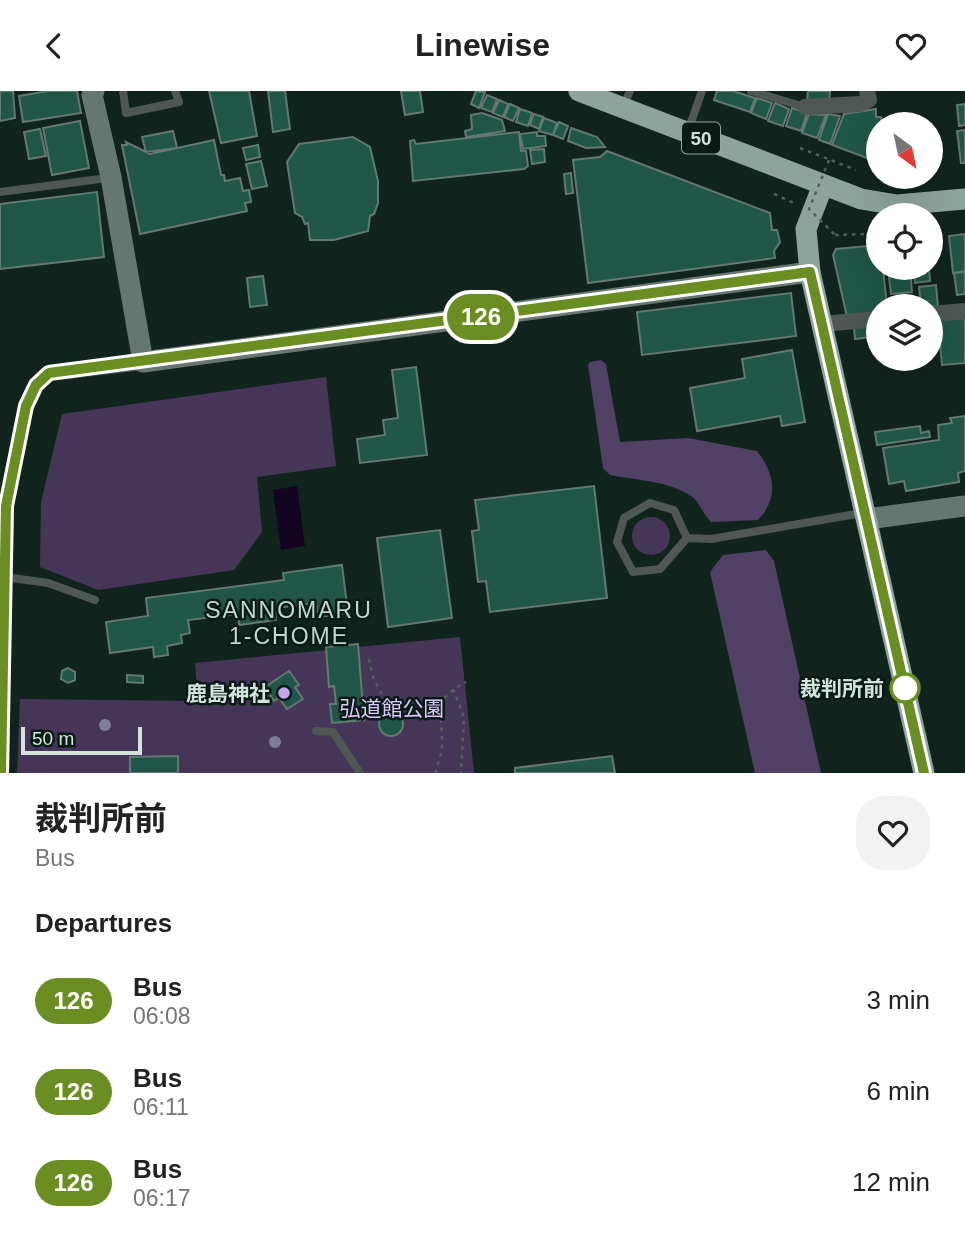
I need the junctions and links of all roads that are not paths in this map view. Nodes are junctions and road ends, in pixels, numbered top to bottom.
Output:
1 (94, 91) edge
2 (123, 91) edge
3 (175, 91) edge
4 (579, 91) edge
5 (702, 91) edge
6 (751, 91) edge
7 (868, 95) edge
8 (627, 99) edge
9 (805, 107) joint
10 (687, 132) junction
11 (111, 177) junction
12 (823, 185) junction
13 (0, 192) edge
14 (965, 199) edge
15 (810, 272) junction
16 (965, 311) edge
17 (943, 313) edge
18 (866, 320) edge
19 (822, 324) junction
20 (143, 362) junction
21 (965, 506) edge
22 (866, 516) junction
23 (687, 538) junction
24 (5, 577) junction
25 (95, 600) dead end
26 (316, 731) dead end
27 (1, 773) edge
28 (360, 773) edge
29 (924, 773) edge

1 - 11 street
2 - 3 lane
4 - 8 highway, 50
5 - 10 lane
6 - 9 lane
7 - 9 street
8 - 10 highway, 50
10 - 12 highway, 50
11 - 13 lane
11 - 20 street
12 - 14 highway, 50
12 - 15 highway
15 - 19 highway
15 - 20 street
16 - 17 street
18 - 19 street
19 - 22 highway
20 - 24 street
21 - 22 street
22 - 23 lane
22 - 29 highway
23 - 23 lane
24 - 25 lane
24 - 27 street
26 - 28 lane

